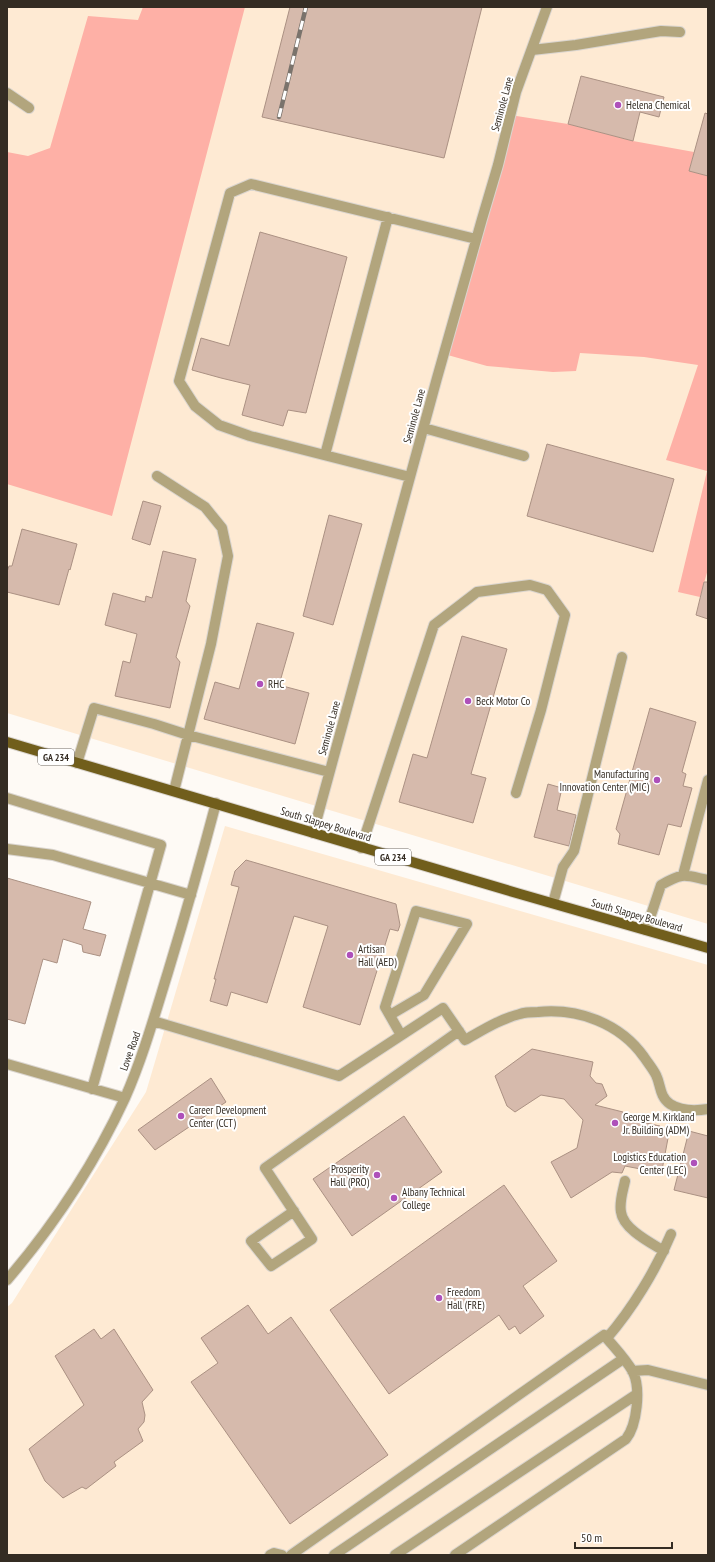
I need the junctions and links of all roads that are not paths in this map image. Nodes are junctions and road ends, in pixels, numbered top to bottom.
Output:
1 (547, 7) edge
2 (680, 32) dead end
3 (532, 50) junction
4 (7, 93) edge
5 (29, 108) dead end
6 (388, 217) junction
7 (476, 239) junction
8 (424, 428) junction
9 (324, 455) junction
10 (524, 456) dead end
11 (157, 476) dead end
12 (410, 477) junction
13 (622, 657) dead end
14 (188, 735) junction
15 (7, 742) edge
16 (77, 763) junction
17 (329, 772) junction
18 (708, 780) edge
19 (174, 791) junction
20 (516, 793) dead end
21 (7, 798) edge
22 (216, 804) junction
23 (313, 833) junction
24 (361, 848) junction
25 (7, 849) edge
26 (683, 875) junction
27 (708, 880) edge
28 (150, 884) junction
29 (191, 895) junction
30 (553, 904) junction
31 (646, 930) junction
32 (708, 948) edge
33 (390, 1015) junction
34 (153, 1020) junction
35 (459, 1031) junction
36 (401, 1035) junction
37 (7, 1064) edge
38 (92, 1089) junction
39 (125, 1098) junction
40 (708, 1109) edge
41 (625, 1181) dead end
42 (294, 1211) junction
43 (671, 1234) dead end
44 (664, 1251) junction
45 (7, 1280) edge
46 (607, 1338) junction
47 (623, 1359) junction
48 (632, 1371) junction
49 (708, 1385) edge
50 (636, 1394) junction
51 (270, 1555) edge
52 (282, 1555) edge
53 (291, 1555) edge
54 (334, 1555) edge
55 (396, 1555) edge
56 (455, 1555) edge

1 - 3 street, Seminole Lane
2 - 3 street
3 - 7 street, Seminole Lane
4 - 5 street
6 - 7 street
6 - 9 street
6 - 9 street
7 - 8 street, Seminole Lane
8 - 10 street
8 - 12 street, Seminole Lane
9 - 12 street
11 - 14 street
12 - 17 street, Seminole Lane
13 - 30 street
14 - 16 street
14 - 17 street
14 - 19 street
15 - 16 main road, South Slappey Boulevard / GA 234
16 - 19 main road, South Slappey Boulevard / GA 234
17 - 23 street, Seminole Lane
18 - 26 street
19 - 22 main road, South Slappey Boulevard / GA 234
20 - 24 street
21 - 28 street
22 - 23 main road, South Slappey Boulevard / GA 234
22 - 29 street, Lowe Road
23 - 24 main road, South Slappey Boulevard / GA 234
24 - 30 main road, South Slappey Boulevard / GA 234
25 - 28 street
26 - 27 street
26 - 31 street
28 - 29 street
28 - 38 street
29 - 34 street, Lowe Road
30 - 31 main road, South Slappey Boulevard / GA 234
31 - 32 main road, South Slappey Boulevard / GA 234
33 - 33 street
33 - 36 street
34 - 36 street
34 - 39 street, Lowe Road
35 - 36 street
35 - 40 street
35 - 42 street
37 - 38 street
38 - 39 street
39 - 45 street, Lowe Road
41 - 44 street
42 - 42 street
43 - 44 street
44 - 46 street
46 - 47 street
46 - 53 street
47 - 48 street
47 - 54 street
48 - 49 street
48 - 50 street
50 - 55 street
50 - 56 street
51 - 52 street

